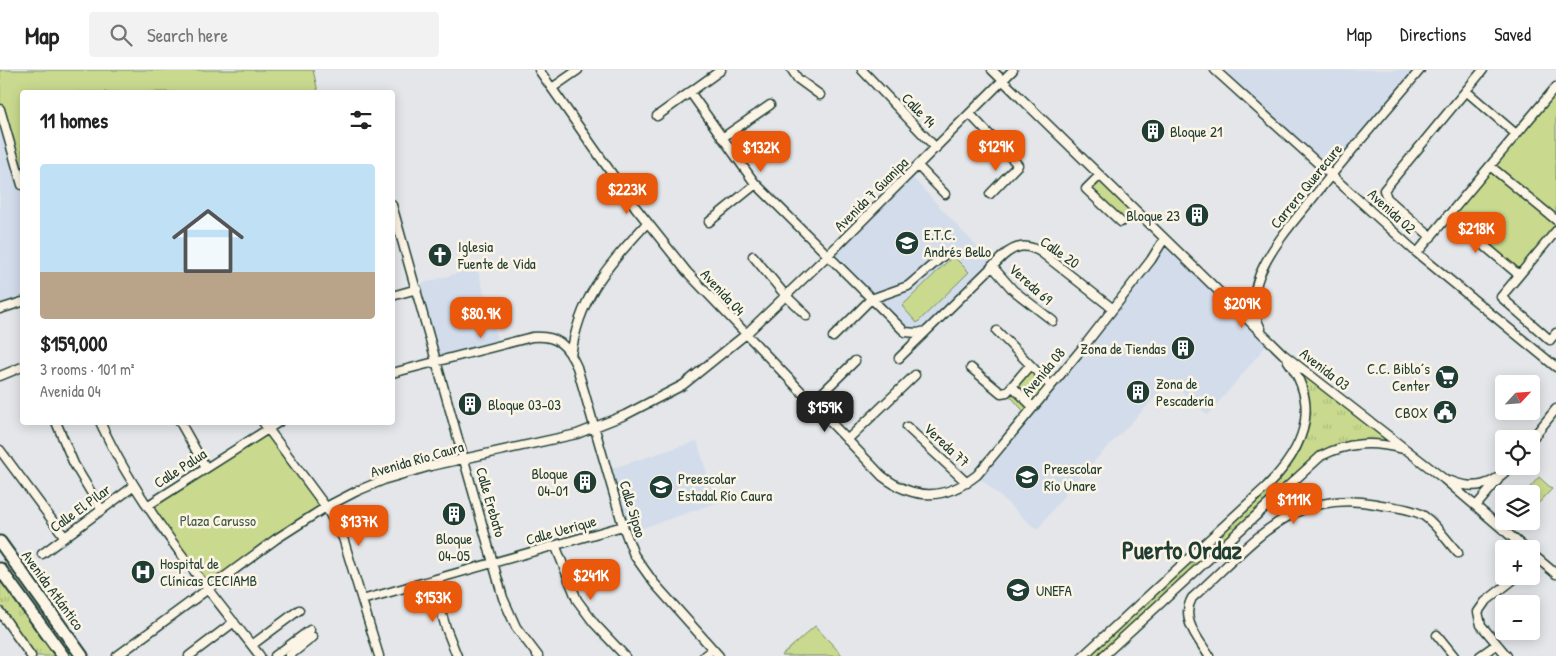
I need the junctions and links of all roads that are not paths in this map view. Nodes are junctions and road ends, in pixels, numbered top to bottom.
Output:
1 (539, 70) edge
2 (578, 70) edge
3 (721, 70) edge
4 (792, 70) edge
5 (862, 70) edge
6 (992, 70) edge
7 (1013, 70) edge
8 (1215, 70) edge
9 (1420, 70) edge
10 (1483, 70) edge
11 (1003, 81) junction
12 (1556, 87) edge
13 (552, 88) junction
14 (1466, 91) junction
15 (690, 92) junction
16 (820, 95) dead end
17 (770, 105) dead end
18 (0, 110) edge
19 (970, 114) junction
20 (657, 116) dead end
21 (1516, 134) junction
22 (722, 138) junction
23 (936, 148) junction
24 (918, 166) junction
25 (1490, 166) junction
26 (1099, 176) junction
27 (1331, 176) junction
28 (20, 178) edge
29 (756, 184) junction
30 (945, 194) dead end
31 (990, 194) dead end
32 (1448, 216) junction
33 (1556, 220) edge
34 (708, 222) dead end
35 (1121, 222) dead end
36 (395, 223) edge
37 (647, 223) junction
38 (1556, 231) edge
39 (1431, 237) junction
40 (1164, 240) junction
41 (1417, 252) junction
42 (944, 255) dead end
43 (753, 256) dead end
44 (828, 256) junction
45 (992, 266) junction
46 (1519, 275) junction
47 (417, 289) junction
48 (395, 295) edge
49 (786, 296) junction
50 (871, 300) junction
51 (20, 303) edge
52 (1112, 308) junction
53 (0, 310) edge
54 (807, 316) dead end
55 (1052, 321) dead end
56 (926, 331) junction
57 (997, 331) dead end
58 (1556, 333) edge
59 (745, 335) junction
60 (1264, 335) junction
61 (833, 337) dead end
62 (1283, 354) junction
63 (571, 356) junction
64 (899, 358) dead end
65 (855, 361) dead end
66 (437, 362) junction
67 (1030, 365) junction
68 (1556, 367) edge
69 (20, 368) edge
70 (971, 368) dead end
71 (395, 372) edge
72 (915, 375) dead end
73 (0, 376) edge
74 (1050, 385) junction
75 (1009, 389) junction
76 (812, 404) junction
77 (1032, 406) junction
78 (1556, 409) edge
79 (57, 425) edge
80 (102, 425) edge
81 (182, 425) edge
82 (265, 426) edge
83 (908, 427) dead end
84 (595, 428) junction
85 (1539, 430) edge
86 (848, 440) junction
87 (0, 450) edge
88 (1407, 450) junction
89 (464, 459) junction
90 (206, 468) junction
91 (1501, 477) joint
92 (1444, 479) junction
93 (967, 483) junction
94 (134, 486) junction
95 (925, 495) joint
96 (147, 506) junction
97 (1476, 506) junction
98 (326, 507) junction
99 (101, 509) junction
100 (623, 526) junction
101 (64, 536) junction
102 (1516, 540) edge
103 (0, 542) edge
104 (556, 547) junction
105 (1458, 553) dead end
106 (42, 554) dead end
107 (1540, 561) edge
108 (494, 564) junction
109 (0, 569) edge
110 (1556, 574) edge
111 (432, 581) junction
112 (1507, 585) edge
113 (208, 589) junction
114 (362, 600) junction
115 (299, 610) dead end
116 (0, 612) edge
117 (234, 622) junction
118 (1437, 635) dead end
119 (1497, 644) junction
120 (252, 645) junction
121 (713, 649) junction
122 (31, 656) edge
123 (63, 656) edge
124 (82, 656) edge
125 (117, 656) edge
126 (189, 656) edge
127 (260, 656) edge
128 (275, 656) edge
129 (289, 656) edge
130 (379, 656) edge
131 (457, 656) edge
132 (538, 656) edge
133 (625, 656) edge
134 (704, 656) edge
135 (720, 656) edge
136 (1083, 656) edge
137 (1103, 656) edge
138 (1209, 656) edge
139 (1454, 656) edge
140 (1480, 656) edge
141 (1507, 656) edge

1 - 13 street, Avenida 04
2 - 13 street
3 - 15 street
4 - 16 street
5 - 23 street, Calle 14
6 - 11 street, Avenida 03
7 - 11 street, Avenida 7 Guanipa
8 - 27 street, Avenida 02
9 - 27 street, Carrera Querecure
10 - 14 street
11 - 19 street, Avenida 7 Guanipa
11 - 26 street, Avenida 03
12 - 21 street
13 - 37 street, Avenida 04
14 - 21 street
14 - 39 street
15 - 20 street
15 - 22 street
17 - 22 street
18 - 28 street
19 - 23 street, Avenida 7 Guanipa
19 - 31 street
21 - 25 street
22 - 29 street
23 - 24 street, Avenida 7 Guanipa
24 - 30 street
24 - 44 street, Avenida 7 Guanipa
25 - 32 street
25 - 33 street
26 - 35 street
26 - 40 street, Avenida 03
27 - 41 street, Avenida 02
27 - 60 street, Carrera Querecure
29 - 34 street
29 - 44 street
32 - 39 street
32 - 46 street
36 - 47 street, Calle Erebato
37 - 59 street, Avenida 04
37 - 63 street
38 - 46 street
39 - 41 street
40 - 52 street, Avenida 08
40 - 60 street, Avenida 03
41 - 68 street, Avenida 02
42 - 50 street
43 - 49 street
44 - 49 street, Avenida 7 Guanipa
44 - 50 street
45 - 52 street, Calle 20
45 - 55 street, Vereda 69
45 - 56 street, Calle 20
46 - 58 street
47 - 48 street
47 - 66 street, Calle Erebato
49 - 54 street
49 - 59 street, Avenida 7 Guanipa
50 - 56 street
50 - 61 street
51 - 53 street
52 - 74 street, Avenida 08
56 - 64 street, Calle 20
57 - 67 street
59 - 76 street, Avenida 04
59 - 84 street, Avenida Río Caura
60 - 62 street, Avenida 03
62 - 88 street, Avenida 03
62 - 136 street
63 - 66 street, Calle Sipao
63 - 84 street, Calle Sipao
65 - 76 street
66 - 71 street
66 - 89 street, Calle Erebato
67 - 74 street
67 - 75 street
69 - 73 street
70 - 75 street
72 - 86 street
74 - 77 street, Avenida 08
75 - 77 street
76 - 86 street, Avenida 04
77 - 93 street, Avenida 08
78 - 85 street
79 - 99 street
80 - 94 street
81 - 90 street
82 - 90 street, Calle Palua
82 - 98 street
83 - 93 street, Vereda 77
84 - 89 street, Avenida Río Caura
84 - 100 street, Calle Sipao
86 - 95 street, Avenida 04
87 - 101 street
88 - 92 street, Avenida 03
88 - 137 street
89 - 98 street, Avenida Río Caura
89 - 108 street, Calle Erebato
90 - 96 street, Calle Palua
91 - 92 street
91 - 97 street
92 - 97 street, Avenida 03
93 - 95 street, Avenida 08
94 - 96 street
94 - 99 street, Calle El Pilar
96 - 113 street
97 - 102 street, Avenida 03
98 - 113 street, Avenida Río Caura
98 - 114 street
99 - 101 street, Calle El Pilar
100 - 104 street, Calle Uerique
100 - 121 street, Calle Sipao
101 - 106 street, Calle El Pilar
103 - 124 main road, Avenida Atlántico
104 - 108 street, Calle Uerique
104 - 133 street
105 - 138 street
107 - 110 street
108 - 111 street, Calle Uerique
108 - 132 street, Calle Erebato
109 - 123 main road, Avenida Atlántico
111 - 114 street, Calle Uerique
111 - 131 street
112 - 119 street
113 - 117 street
113 - 125 street, Avenida Río Caura
114 - 130 street
115 - 120 street
116 - 122 street
117 - 120 street
117 - 126 street
118 - 139 street
119 - 140 street
119 - 141 street
120 - 127 street
121 - 134 street
121 - 135 street, Calle Sipao
128 - 129 street

